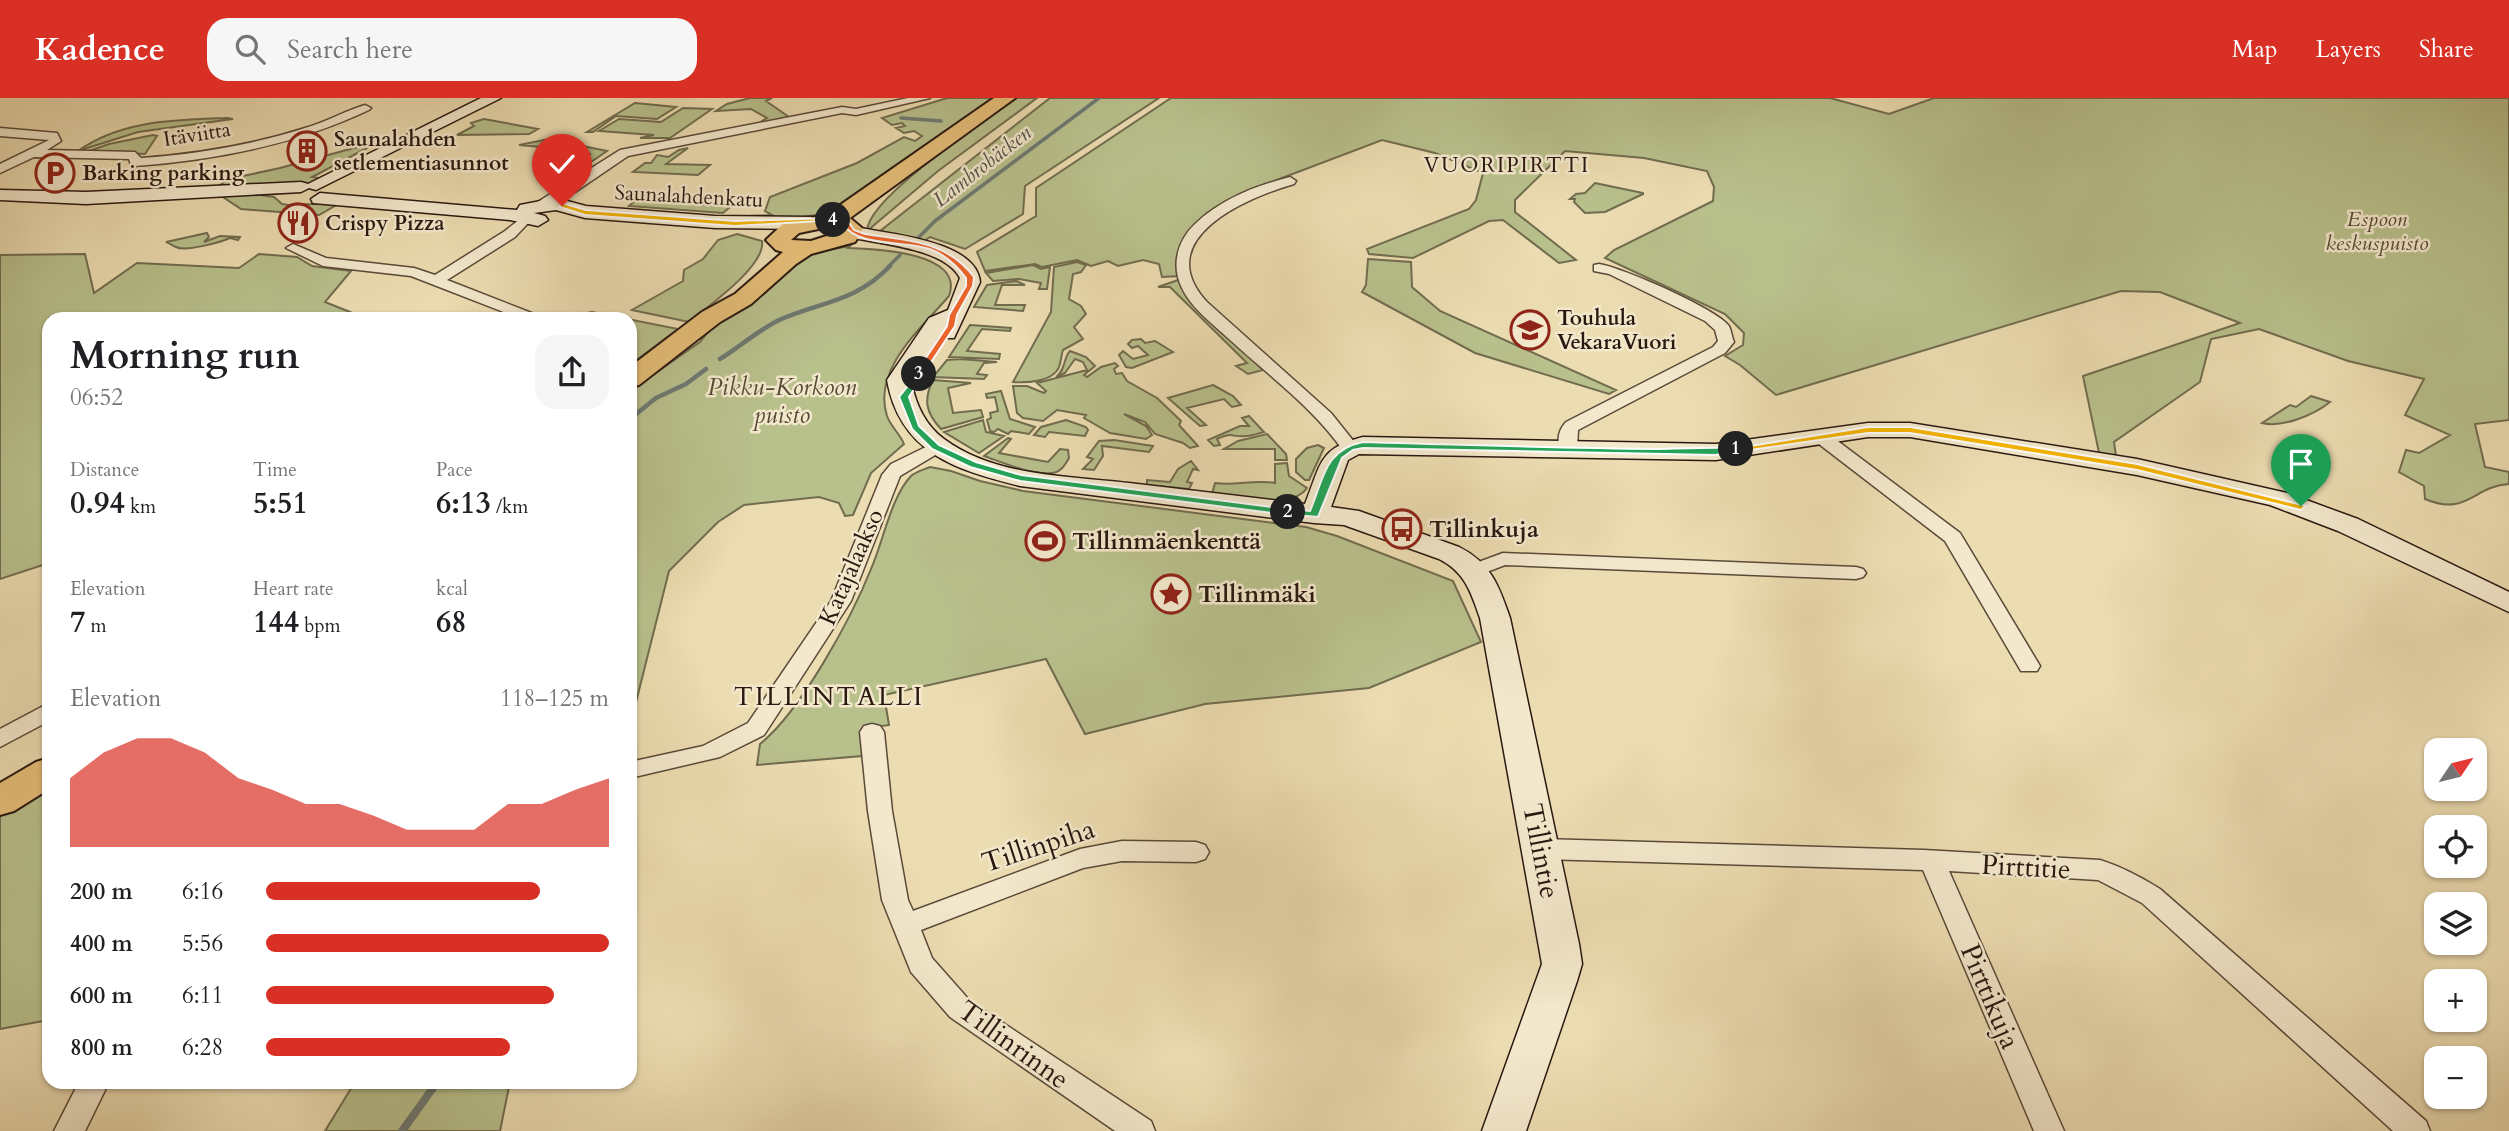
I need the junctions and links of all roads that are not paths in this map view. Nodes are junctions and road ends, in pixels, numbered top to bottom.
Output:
1 (493, 98) edge
2 (924, 98) edge
3 (1006, 98) edge
4 (365, 108) dead end
5 (440, 125) junction
6 (0, 132) edge
7 (639, 151) junction
8 (34, 153) junction
9 (0, 169) edge
10 (1290, 181) dead end
11 (338, 189) junction
12 (246, 190) junction
13 (312, 190) junction
14 (0, 195) edge
15 (542, 212) junction
16 (836, 229) junction
17 (779, 242) junction
18 (807, 247) junction
19 (293, 248) dead end
20 (1599, 268) dead end
21 (436, 281) junction
22 (516, 312) edge
23 (711, 317) junction
24 (637, 374) edge
25 (1821, 437) junction
26 (936, 447) junction
27 (1350, 448) junction
28 (1568, 449) junction
29 (1314, 515) junction
30 (1472, 571) junction
31 (1856, 573) dead end
32 (2509, 602) edge
33 (2029, 666) dead end
34 (42, 715) edge
35 (872, 732) dead end
36 (0, 739) edge
37 (637, 769) edge
38 (42, 775) edge
39 (0, 801) edge
40 (1542, 849) junction
41 (1196, 852) dead end
42 (1932, 860) junction
43 (905, 925) junction
44 (90, 1089) edge
45 (69, 1131) edge
46 (1140, 1131) edge
47 (1504, 1131) edge
48 (2049, 1131) edge
49 (2415, 1131) edge

1 - 5 street
2 - 7 street
3 - 16 main road
4 - 8 street, Itäviitta
5 - 11 street
5 - 13 street
6 - 8 street
7 - 15 street
7 - 15 street
8 - 9 street
10 - 27 street
11 - 13 street
11 - 15 street, Saunalahdenkatu
12 - 13 street, Saunalahdenkatu
12 - 13 street, Saunalahdenkatu
12 - 14 street, Saunalahdenkatu
13 - 15 street, Saunalahdenkatu
15 - 16 street, Saunalahdenkatu
15 - 17 street, Saunalahdenkatu
15 - 21 street
16 - 17 main road
16 - 18 main road
16 - 26 street, Saunalahdenkatu
17 - 18 main road
17 - 23 main road
18 - 23 main road
19 - 21 street
20 - 28 street
21 - 22 street
23 - 24 main road
25 - 28 street
25 - 32 street
25 - 33 street
26 - 29 street
26 - 37 street, Katajalaakso
27 - 28 street
27 - 29 street
29 - 30 street
30 - 31 street
30 - 40 street, Tillintie
34 - 36 street
35 - 43 street, Tillinrinne
38 - 39 main road
40 - 42 street, Pirttitie
40 - 47 street, Tillintie
41 - 43 street, Tillinpiha
42 - 48 street, Pirttikuja
42 - 49 street, Pirttitie
43 - 46 street, Tillinrinne
44 - 45 street

